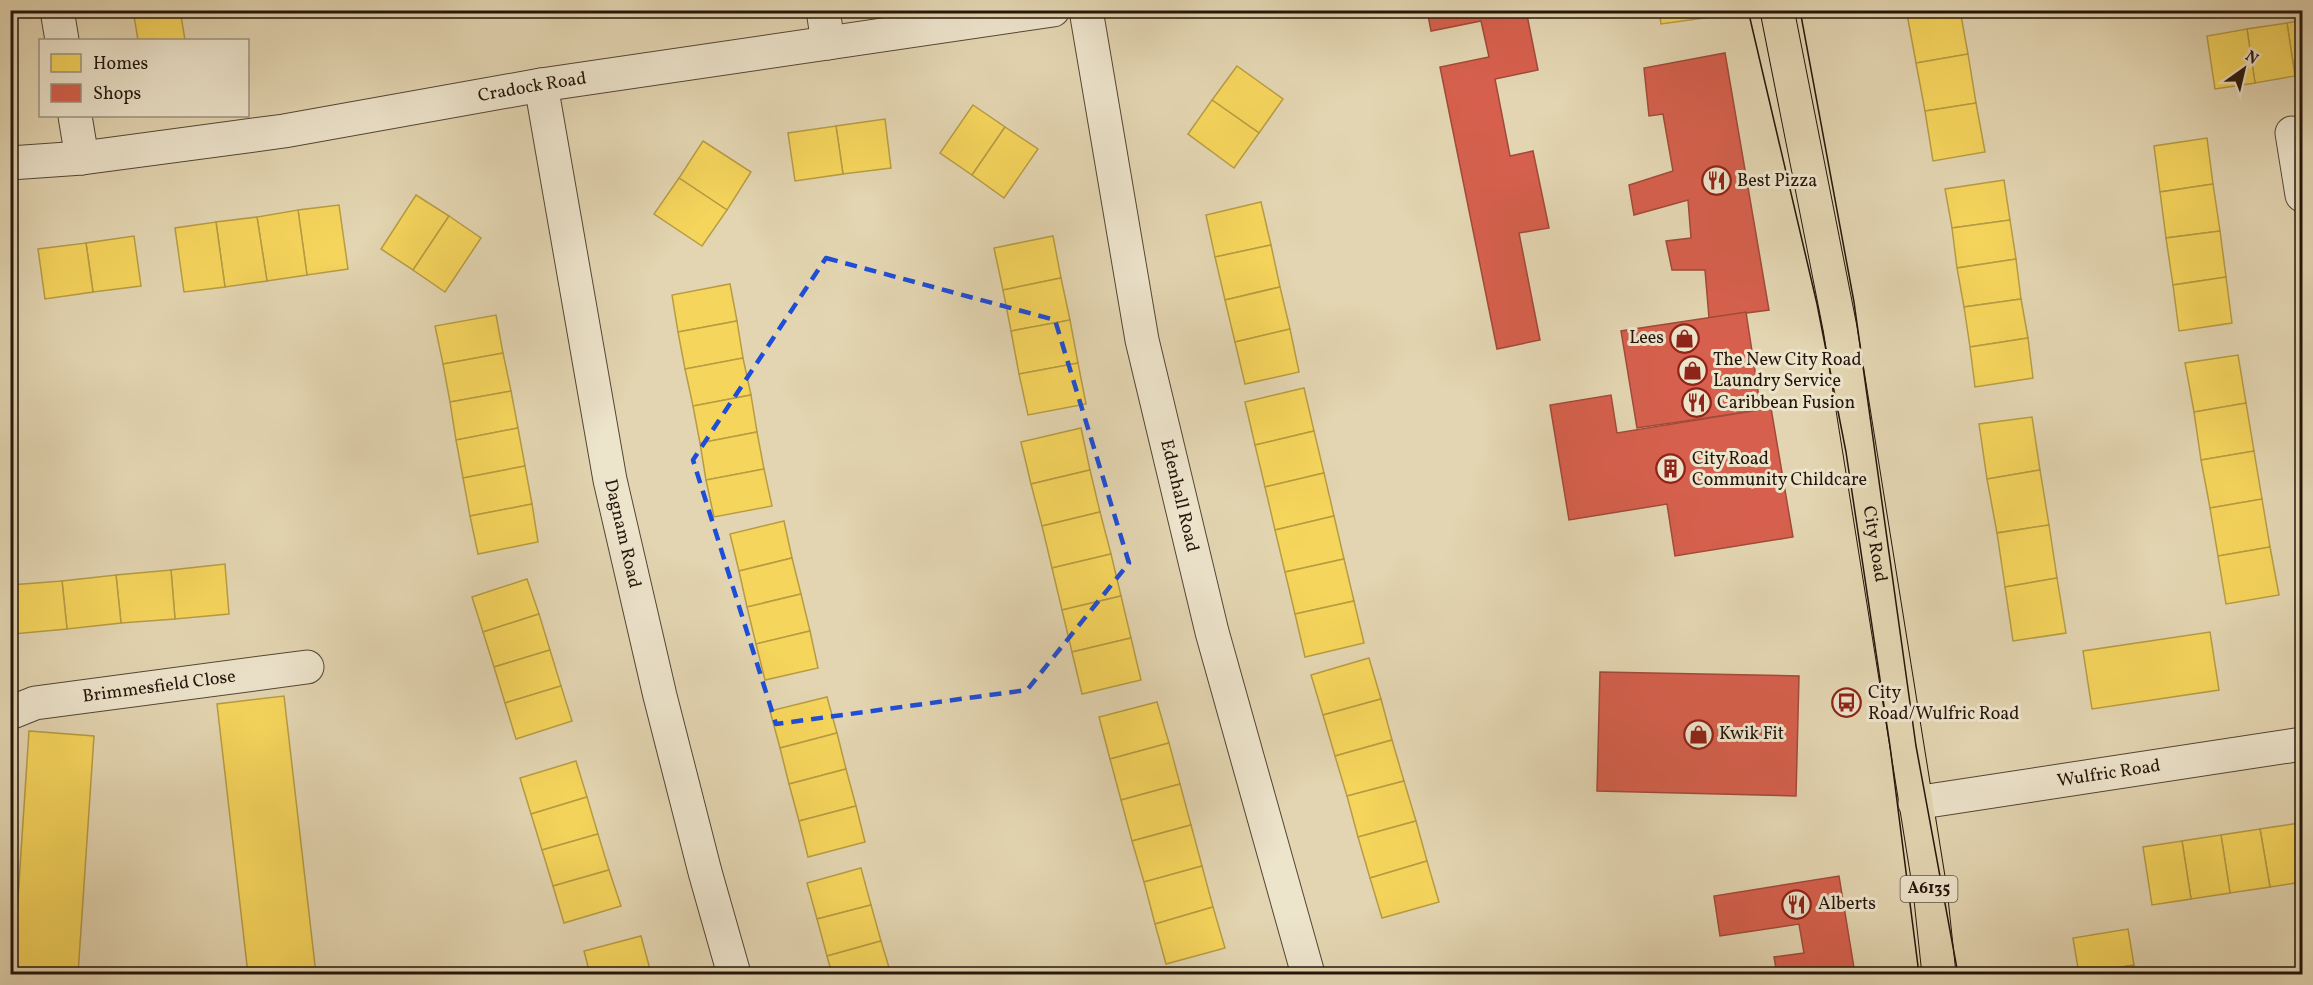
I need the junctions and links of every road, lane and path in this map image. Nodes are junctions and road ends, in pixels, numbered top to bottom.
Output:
1 (57, 10) edge
2 (823, 10) edge
3 (1053, 10) edge
4 (1086, 10) edge
5 (1777, 10) edge
6 (62, 39) edge
7 (828, 43) junction
8 (541, 86) junction
9 (75, 117) edge
10 (2292, 133) dead end
11 (82, 158) junction
12 (10, 163) edge
13 (2302, 195) edge
14 (307, 667) dead end
15 (10, 713) edge
16 (2302, 744) edge
17 (1915, 803) junction
18 (734, 975) edge
19 (1308, 975) edge
20 (1939, 975) edge

1 - 6 street
2 - 7 street
3 - 7 street, Cradock Road
4 - 19 street, Edenhall Road
5 - 17 main road, City Road / A6135
7 - 8 street, Cradock Road
8 - 11 street, Cradock Road
8 - 18 street, Dagnam Road
9 - 11 street
10 - 13 street
11 - 12 street, Cradock Road
14 - 15 street, Brimmesfield Close
16 - 17 street, Wulfric Road
17 - 20 main road, City Road / A6135

